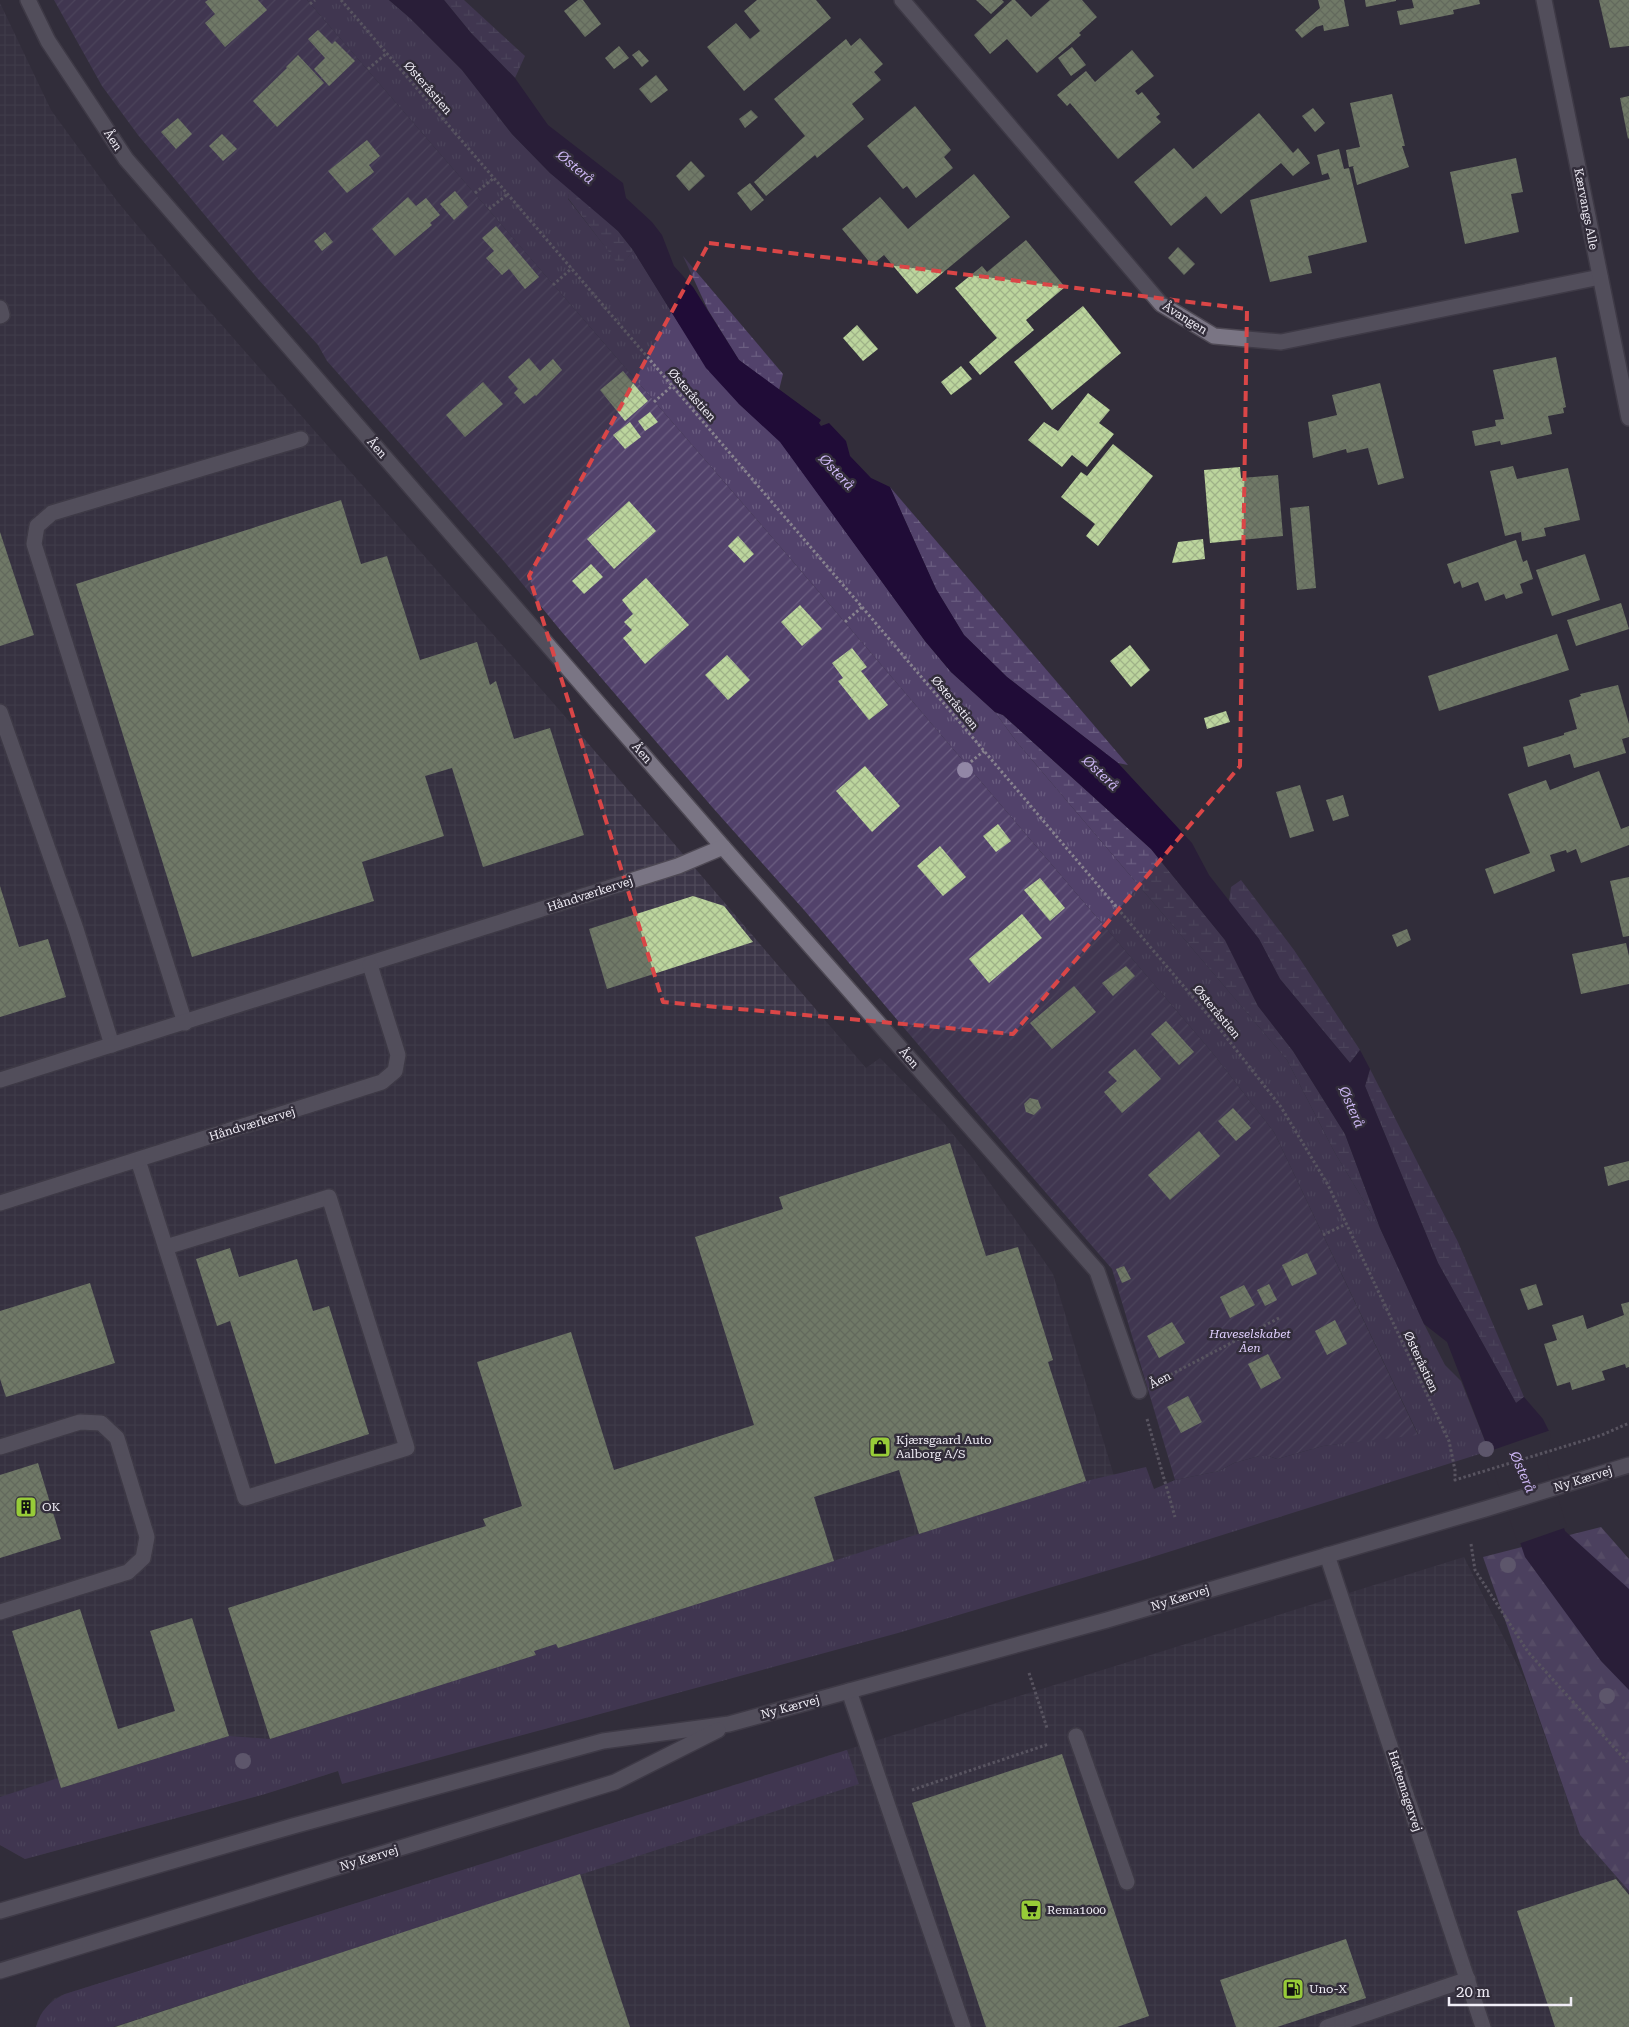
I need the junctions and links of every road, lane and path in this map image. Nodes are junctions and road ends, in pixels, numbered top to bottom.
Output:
1 (28, 0) edge
2 (315, 0) edge
3 (341, 0) edge
4 (902, 0) edge
5 (1544, 0) edge
6 (310, 4) dead end
7 (387, 53) junction
8 (368, 69) dead end
9 (494, 178) junction
10 (475, 193) dead end
11 (508, 194) junction
12 (489, 209) dead end
13 (572, 268) junction
14 (1600, 277) junction
15 (553, 285) dead end
16 (0, 308) edge
17 (0, 316) edge
18 (673, 386) junction
19 (654, 402) dead end
20 (1629, 418) edge
21 (302, 439) dead end
22 (862, 607) junction
23 (845, 622) dead end
24 (0, 712) edge
25 (984, 751) junction
26 (967, 765) dead end
27 (723, 847) junction
28 (370, 965) junction
29 (185, 1023) junction
30 (112, 1045) junction
31 (0, 1080) edge
32 (138, 1160) junction
33 (0, 1203) edge
34 (1346, 1224) junction
35 (1323, 1235) dead end
36 (166, 1247) junction
37 (1279, 1318) dead end
38 (1139, 1391) junction
39 (1629, 1423) edge
40 (0, 1447) edge
41 (1629, 1465) edge
42 (1175, 1517) dead end
43 (1470, 1542) dead end
44 (1327, 1555) junction
45 (0, 1612) edge
46 (1019, 1644) junction
47 (850, 1691) junction
48 (729, 1724) junction
49 (1076, 1736) joint
50 (1052, 1743) junction
51 (1629, 1764) edge
52 (886, 1798) junction
53 (1127, 1882) dead end
54 (0, 1911) edge
55 (0, 1971) edge
56 (1468, 1979) junction
57 (963, 2027) edge
58 (1327, 2027) edge
59 (1483, 2027) edge

1 - 27 street, Åen
2 - 6 path
3 - 7 path, Østeråstien
4 - 14 street, Åvangen
5 - 14 street, Kærvangs Alle
7 - 8 path
7 - 9 path, Østeråstien
9 - 10 path
9 - 11 path, Østeråstien
11 - 12 path
11 - 13 path, Østeråstien
13 - 15 path
13 - 18 path, Østeråstien
14 - 20 street, Kærvangs Alle
16 - 17 street
18 - 19 path
18 - 22 path, Østeråstien
21 - 29 street
22 - 23 path
22 - 25 path, Østeråstien
24 - 30 street
25 - 26 path
25 - 34 path, Østeråstien
27 - 28 street, Håndværkervej
27 - 38 street, Åen
28 - 29 street, Håndværkervej
28 - 32 street, Håndværkervej
29 - 30 street, Håndværkervej
30 - 31 street, Håndværkervej
32 - 33 street, Håndværkervej
32 - 36 street
34 - 35 path
34 - 39 path, Østeråstien
36 - 36 street
37 - 38 path, Åen
38 - 42 path
40 - 45 street
41 - 44 street, Ny Kærvej
43 - 51 path
44 - 46 street, Ny Kærvej
44 - 56 street, Hattemagervej
46 - 47 street, Ny Kærvej
46 - 50 path
47 - 48 street, Ny Kærvej
47 - 52 street
48 - 54 street, Ny Kærvej
48 - 55 street, Ny Kærvej
49 - 50 path
49 - 53 street
50 - 52 path
52 - 57 street
56 - 58 street
56 - 59 street, Hattemagervej

